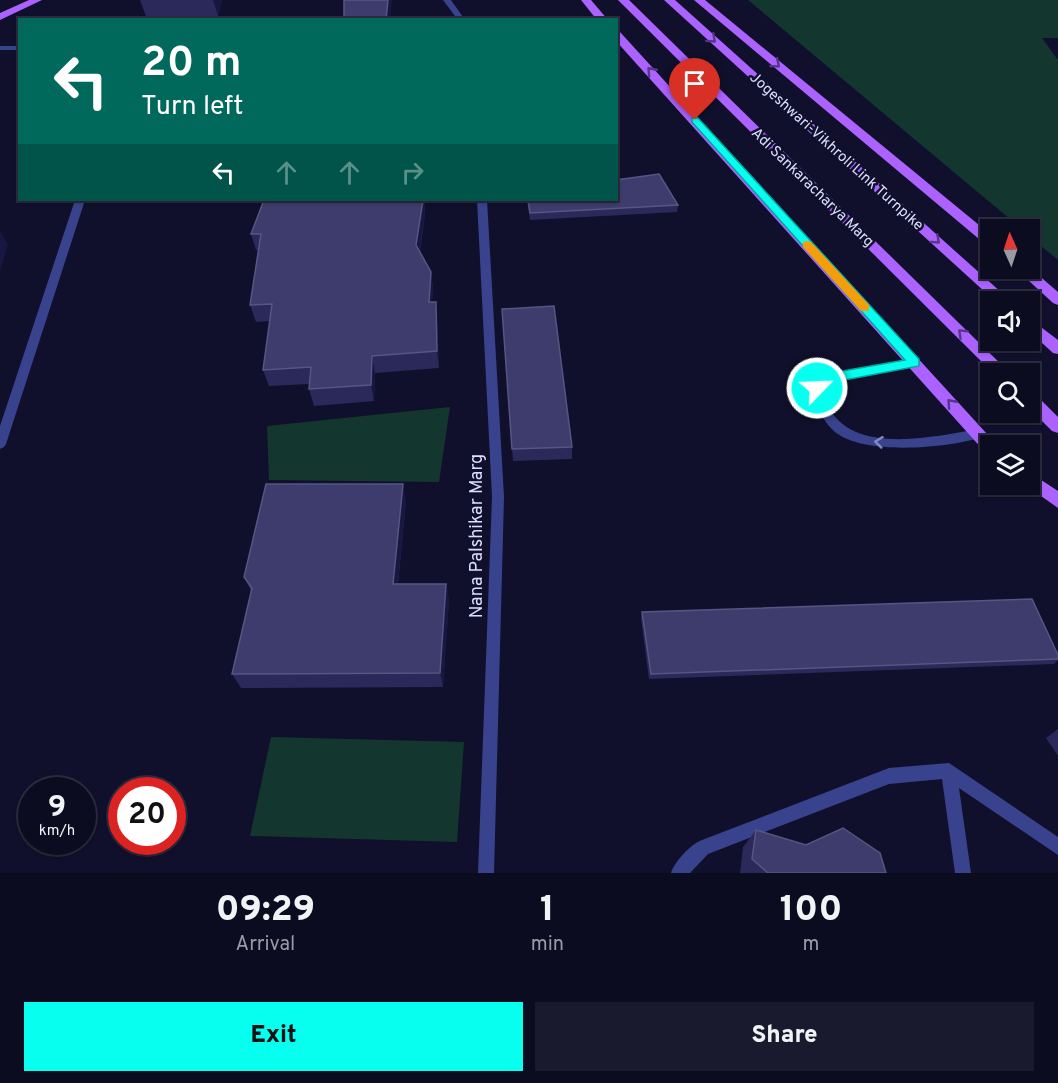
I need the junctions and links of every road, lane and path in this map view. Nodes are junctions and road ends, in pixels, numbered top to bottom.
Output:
1 (37, 0) edge
2 (447, 0) edge
3 (586, 0) edge
4 (623, 0) edge
5 (669, 0) edge
6 (699, 0) edge
7 (0, 18) edge
8 (460, 18) edge
9 (601, 18) edge
10 (618, 36) edge
11 (0, 48) edge
12 (18, 48) edge
13 (80, 201) edge
14 (482, 201) edge
15 (980, 233) edge
16 (1034, 279) edge
17 (993, 291) edge
18 (1058, 300) edge
19 (1040, 333) edge
20 (1058, 349) edge
21 (914, 363) junction
22 (993, 363) edge
23 (1040, 409) edge
24 (1058, 427) edge
25 (979, 434) joint
26 (0, 444) edge
27 (1040, 487) edge
28 (1058, 501) edge
29 (949, 771) junction
30 (1058, 848) edge
31 (486, 873) edge
32 (679, 873) edge
33 (963, 873) edge

1 - 7 main road
2 - 8 street
3 - 9 main road
22 -> 4 main road, Adi Sankaracharya Marg
5 -> 17 main road, Jogeshwari-Vikhroli Link Turnpike
6 -> 15 main road
21 -> 10 main road
11 - 12 street
13 - 26 street
14 - 31 street, Nana Palshikar Marg
16 - 18 main road
19 - 20 main road
25 -> 21 main road
25 -> 21 street
23 - 24 main road
27 - 28 main road
29 - 30 street
29 - 32 street
29 - 33 street

